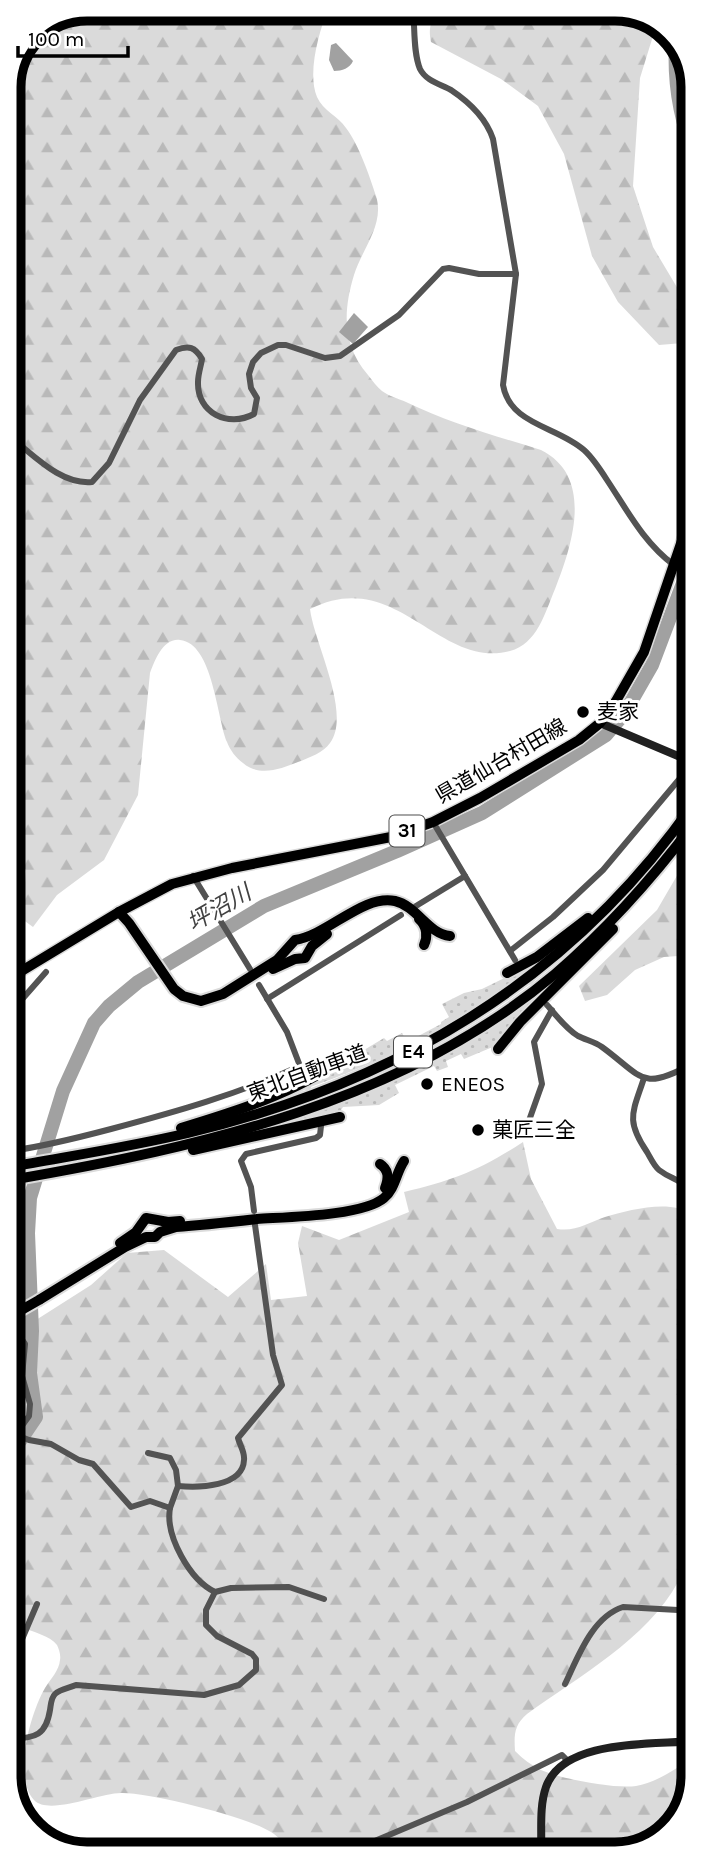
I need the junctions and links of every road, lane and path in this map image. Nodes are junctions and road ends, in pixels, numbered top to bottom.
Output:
1 (414, 21) edge
2 (516, 274) junction
3 (21, 445) edge
4 (681, 546) edge
5 (675, 566) junction
6 (601, 724) junction
7 (681, 758) edge
8 (681, 776) edge
9 (435, 825) junction
10 (681, 828) edge
11 (681, 834) edge
12 (676, 838) junction
13 (193, 876) junction
14 (465, 876) junction
15 (416, 906) dead end
16 (119, 912) junction
17 (401, 915) dead end
18 (450, 936) dead end
19 (424, 946) dead end
20 (510, 951) junction
21 (515, 960) tunnel mouth
22 (250, 969) dead end
23 (21, 971) edge
24 (47, 972) dead end
25 (507, 973) dead end
26 (165, 984) junction
27 (259, 985) dead end
28 (267, 999) junction
29 (21, 1001) edge
30 (498, 1049) dead end
31 (343, 1059) dead end
32 (300, 1066) junction
33 (681, 1069) edge
34 (304, 1076) tunnel mouth
35 (645, 1078) junction
36 (340, 1117) dead end
37 (321, 1126) dead end
38 (526, 1129) dead end
39 (21, 1149) edge
40 (66, 1157) junction
41 (404, 1161) dead end
42 (380, 1164) dead end
43 (21, 1165) edge
44 (67, 1171) junction
45 (21, 1178) edge
46 (681, 1182) edge
47 (254, 1211) dead end
48 (255, 1225) dead end
49 (38, 1298) junction
50 (21, 1309) edge
51 (21, 1338) edge
52 (21, 1430) edge
53 (21, 1436) edge
54 (148, 1453) dead end
55 (178, 1486) junction
56 (170, 1508) junction
57 (215, 1592) junction
58 (324, 1599) dead end
59 (37, 1604) dead end
60 (681, 1609) edge
61 (21, 1642) edge
62 (565, 1684) dead end
63 (21, 1738) edge
64 (681, 1742) edge
65 (568, 1760) junction
66 (372, 1842) edge
67 (541, 1842) edge

1 - 2 street
2 - 3 street
2 - 5 street
4 - 5 main road, 県道仙台村田線 / 31
5 - 6 main road, 県道仙台村田線 / 31
6 - 7 street
6 - 9 main road, 県道仙台村田線 / 31
8 - 20 street
9 - 13 main road, 県道仙台村田線 / 31
9 - 14 street
10 - 12 highway, 東北自動車道 / E4
11 - 12 highway, 東北自動車道 / E4
12 - 25 highway
12 - 30 highway
12 - 40 highway, 東北自動車道 / E4
12 - 44 highway, 東北自動車道 / E4
13 - 16 main road, 県道仙台村田線 / 31
13 - 22 street
14 - 15 street
14 - 20 street
16 - 23 main road, 県道仙台村田線 / 31
16 - 26 highway
17 - 28 street
18 - 26 highway
19 - 26 highway
20 - 21 street
24 - 29 street
27 - 28 street
28 - 32 street
31 - 40 highway
32 - 34 street
32 - 39 street
33 - 35 street
35 - 38 street
35 - 46 street
36 - 44 highway
37 - 47 street
40 - 43 highway, 東北自動車道 / E4
41 - 49 highway
42 - 49 highway
44 - 45 highway, 東北自動車道 / E4
48 - 55 street
49 - 50 highway, bridge
51 - 52 street
53 - 56 street
54 - 55 street
55 - 56 street
56 - 57 street
57 - 58 street
57 - 63 street
59 - 61 street
60 - 62 street
64 - 65 street
65 - 66 street
65 - 67 street

